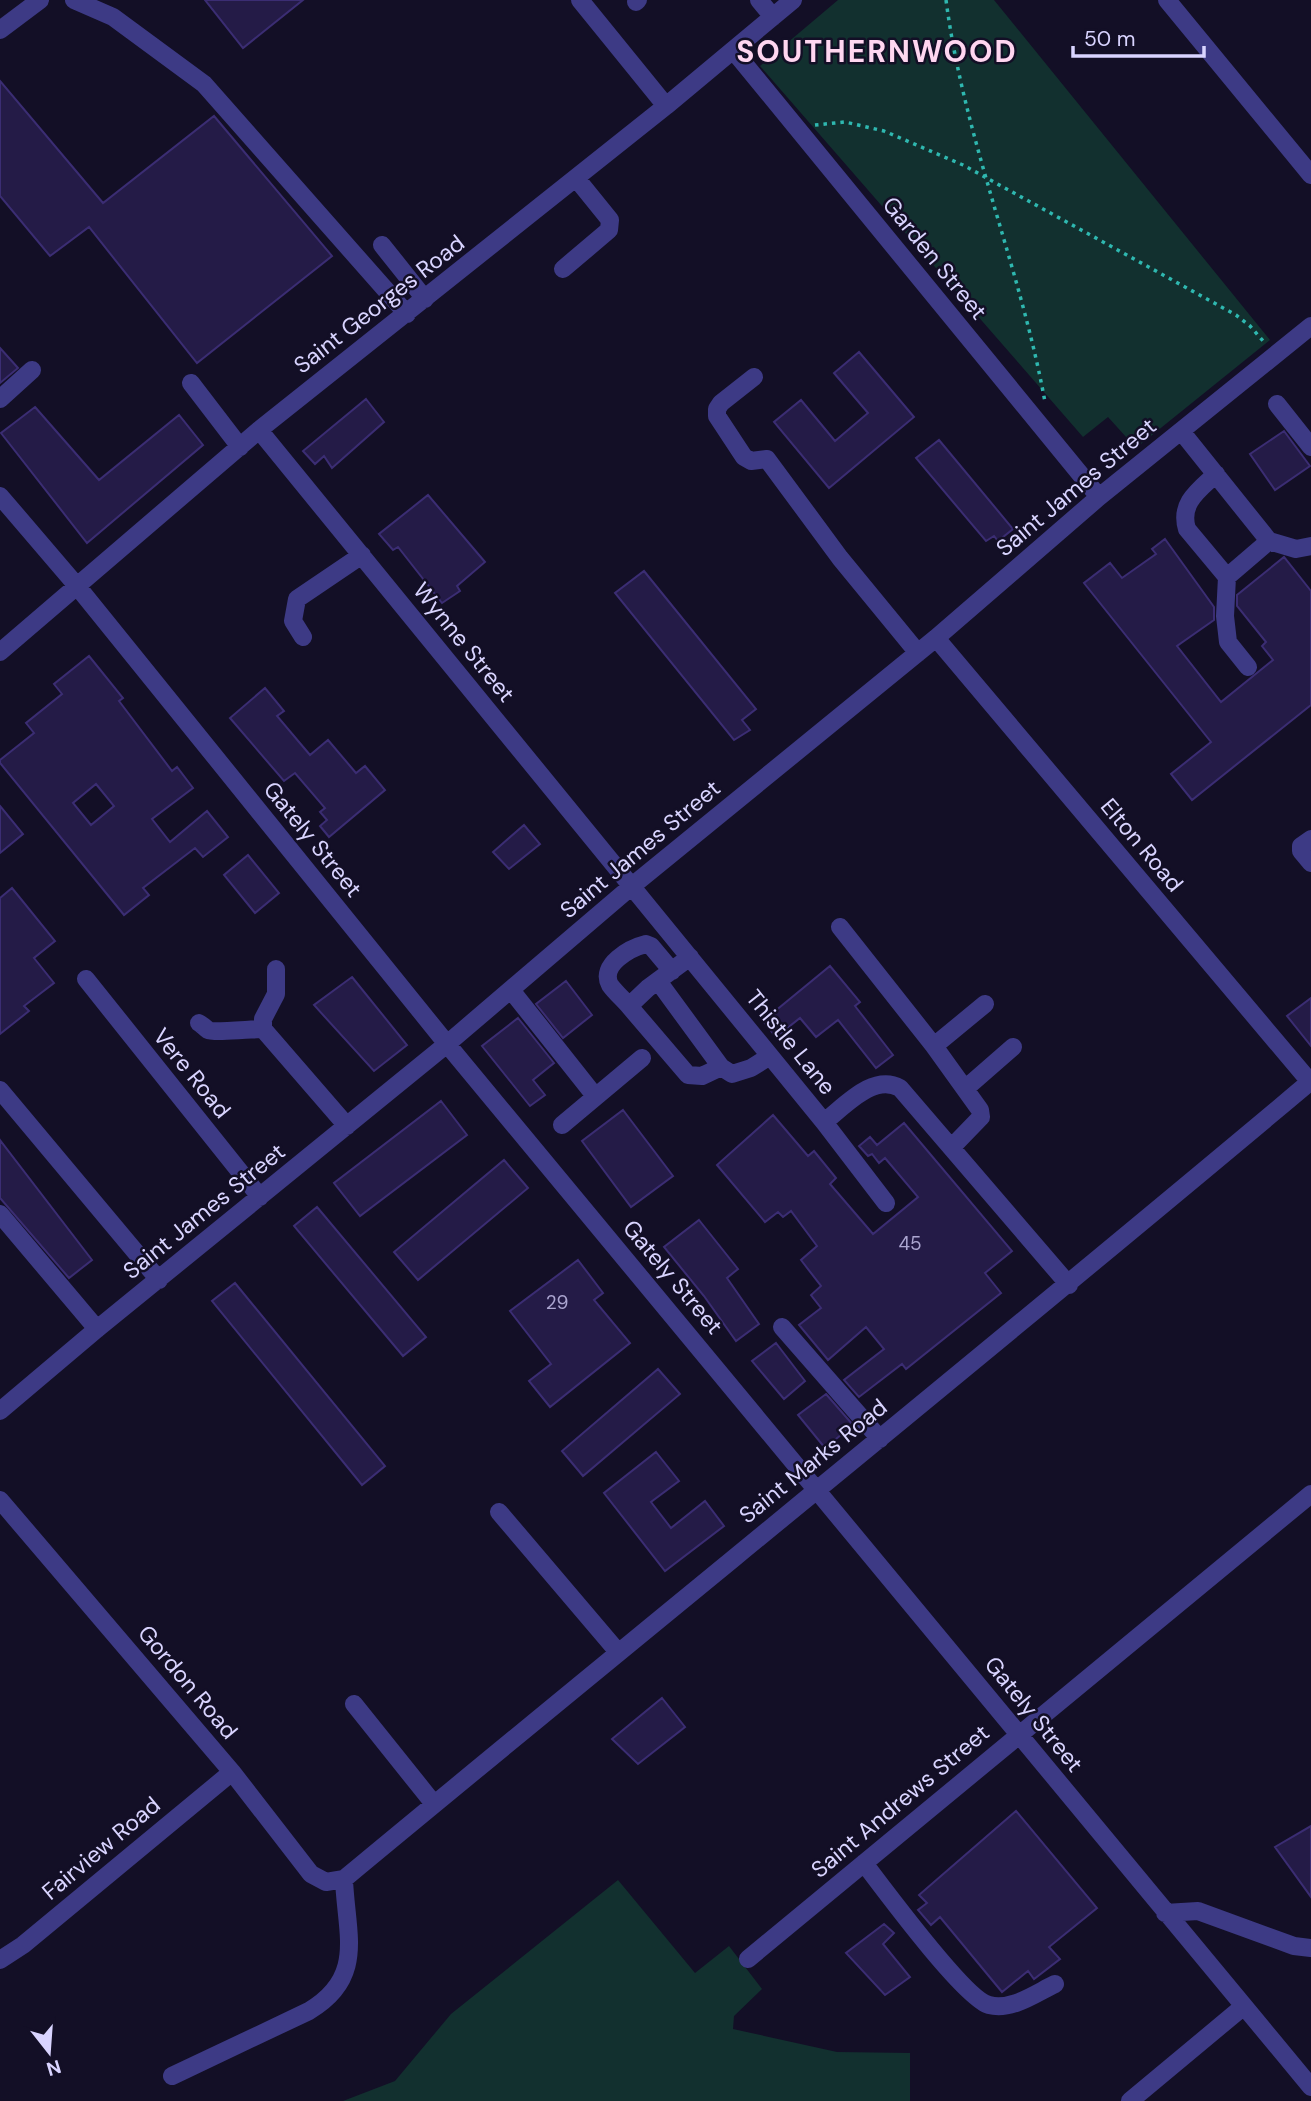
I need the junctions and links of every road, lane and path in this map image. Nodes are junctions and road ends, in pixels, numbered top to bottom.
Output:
1 (40, 0) edge
2 (74, 0) edge
3 (580, 0) edge
4 (759, 0) edge
5 (793, 0) edge
6 (946, 0) edge
7 (1167, 0) edge
8 (773, 17) junction
9 (0, 30) edge
10 (733, 50) junction
11 (666, 106) junction
12 (795, 126) junction
13 (1311, 175) edge
14 (576, 178) junction
15 (986, 178) junction
16 (382, 245) dead end
17 (563, 269) dead end
18 (425, 299) junction
19 (407, 314) junction
20 (1311, 326) edge
21 (1275, 355) junction
22 (32, 370) dead end
23 (754, 377) dead end
24 (191, 383) dead end
25 (0, 398) edge
26 (1045, 402) dead end
27 (1277, 404) dead end
28 (259, 430) junction
29 (1181, 431) junction
30 (240, 447) junction
31 (1311, 447) edge
32 (1216, 474) junction
33 (0, 496) edge
34 (1099, 497) junction
35 (1269, 541) junction
36 (1311, 546) edge
37 (362, 555) junction
38 (1227, 577) junction
39 (77, 586) junction
40 (303, 637) dead end
41 (936, 638) junction
42 (0, 652) edge
43 (918, 653) junction
44 (1248, 667) dead end
45 (1311, 839) edge
46 (1311, 863) edge
47 (632, 886) junction
48 (840, 928) dead end
49 (690, 957) junction
50 (276, 969) dead end
51 (665, 976) junction
52 (86, 979) dead end
53 (511, 990) junction
54 (985, 1004) dead end
55 (629, 1006) junction
56 (199, 1023) dead end
57 (262, 1029) junction
58 (447, 1044) junction
59 (934, 1046) junction
60 (1013, 1047) dead end
61 (770, 1056) junction
62 (642, 1058) dead end
63 (721, 1067) junction
64 (1311, 1082) edge
65 (966, 1088) junction
66 (0, 1090) edge
67 (595, 1096) junction
68 (824, 1122) junction
69 (562, 1125) dead end
70 (347, 1126) junction
71 (952, 1147) junction
72 (260, 1197) junction
73 (886, 1203) dead end
74 (0, 1213) edge
75 (159, 1280) junction
76 (1069, 1285) junction
77 (782, 1327) dead end
78 (97, 1329) junction
79 (0, 1411) edge
80 (880, 1439) junction
81 (817, 1489) junction
82 (1311, 1494) edge
83 (0, 1500) edge
84 (499, 1513) dead end
85 (618, 1652) junction
86 (354, 1704) dead end
87 (1019, 1734) junction
88 (232, 1772) junction
89 (434, 1804) junction
90 (864, 1863) junction
91 (344, 1879) junction
92 (1165, 1913) junction
93 (1311, 1948) edge
94 (748, 1959) dead end
95 (0, 1960) edge
96 (1055, 1984) dead end
97 (1244, 2007) junction
98 (172, 2076) dead end
99 (1311, 2087) edge
100 (1130, 2101) edge

1 - 9 street
2 - 19 street
3 - 11 street
4 - 8 street
5 - 8 street, Saint Georges Road
6 - 15 path
7 - 13 street
8 - 10 street, Saint Georges Road
10 - 11 street, Saint Georges Road
10 - 12 street, Garden Street
11 - 14 street, Saint Georges Road
12 - 15 path
12 - 34 street, Garden Street
14 - 17 street
14 - 18 street, Saint Georges Road
15 - 21 path
15 - 26 path
16 - 18 street
18 - 19 street, Saint Georges Road
19 - 28 street, Saint Georges Road
20 - 21 street, Saint James Street
21 - 29 street, Saint James Street
22 - 25 street
23 - 43 street
24 - 30 street
27 - 31 street
28 - 30 street, Saint Georges Road
28 - 37 street, Wynne Street
29 - 32 street
29 - 34 street, Saint James Street
30 - 39 street, Saint Georges Road
32 - 35 street
32 - 38 street
33 - 39 street, Gately Street
34 - 41 street, Saint James Street
35 - 36 street
35 - 38 street
37 - 40 street
37 - 47 street, Wynne Street
38 - 44 street
39 - 42 street, Saint Georges Road
39 - 58 street, Gately Street
41 - 43 street, Saint James Street
41 - 64 street, Elton Road
43 - 47 street, Saint James Street
45 - 46 street
47 - 49 street, Thistle Lane
47 - 53 street, Saint James Street
48 - 59 street
49 - 51 street
49 - 61 street, Thistle Lane
50 - 57 street
51 - 55 street
51 - 55 street
51 - 63 street
52 - 72 street, Vere Road
53 - 58 street, Saint James Street
53 - 67 street
54 - 59 street
55 - 63 street
56 - 57 street
57 - 70 street
58 - 70 street, Saint James Street
58 - 81 street, Gately Street
59 - 65 street
60 - 65 street
61 - 63 street
61 - 68 street, Thistle Lane
62 - 67 street
64 - 76 street, Saint Marks Road
65 - 71 street
66 - 75 street
67 - 69 street
68 - 71 street, Thistle Lane
68 - 73 street
70 - 72 street, Saint James Street
71 - 76 street, Thistle Lane
72 - 75 street, Saint James Street
74 - 78 street
75 - 78 street, Saint James Street
76 - 80 street, Saint Marks Road
77 - 80 street
78 - 79 street, Saint James Street
80 - 81 street, Saint Marks Road
81 - 85 street, Saint Marks Road
81 - 87 street, Gately Street
82 - 87 street, Saint Andrews Street
83 - 88 street, Gordon Road
84 - 85 street
85 - 89 street, Saint Marks Road
86 - 89 street
87 - 90 street, Saint Andrews Street
87 - 92 street, Gately Street
88 - 91 street, Gordon Road
88 - 95 street, Fairview Road
89 - 91 street, Saint Marks Road
90 - 94 street, Saint Andrews Street
90 - 96 street
91 - 98 street
92 - 93 street
92 - 97 street, Gately Street
97 - 99 street, Gately Street
97 - 100 street

